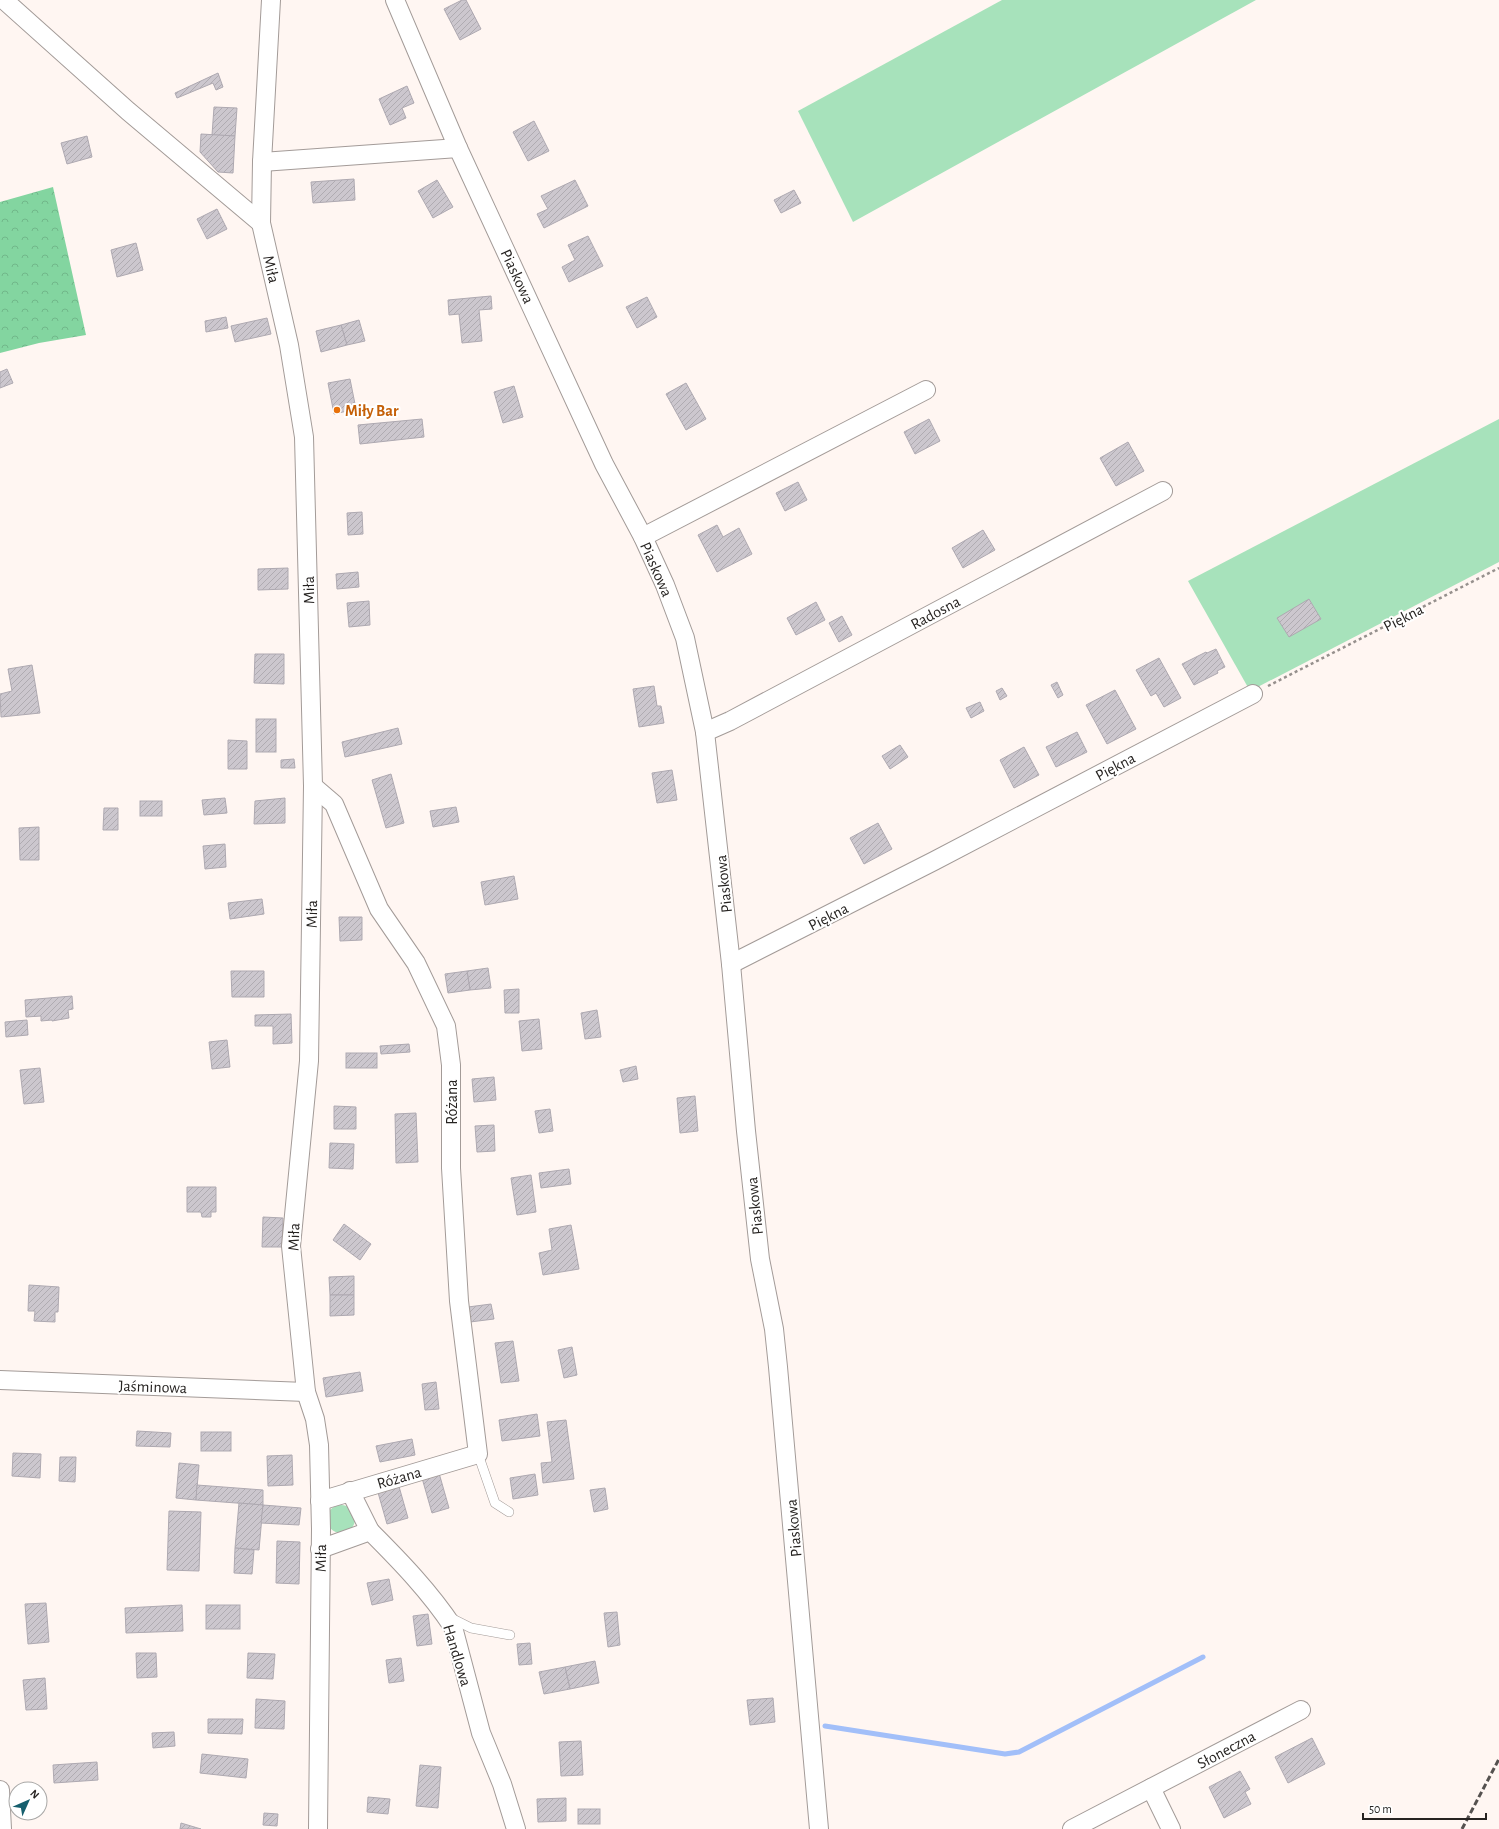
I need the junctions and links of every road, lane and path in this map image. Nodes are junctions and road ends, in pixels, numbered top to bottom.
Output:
1 (4, 0) edge
2 (271, 0) edge
3 (394, 0) edge
4 (458, 148) junction
5 (262, 162) junction
6 (261, 223) junction
7 (926, 390) dead end
8 (1163, 491) dead end
9 (643, 537) junction
10 (1499, 568) edge
11 (1253, 694) joint
12 (705, 732) junction
13 (313, 786) junction
14 (731, 964) junction
15 (0, 1380) edge
16 (306, 1392) junction
17 (478, 1454) junction
18 (350, 1491) junction
19 (320, 1501) junction
20 (509, 1512) dead end
21 (370, 1531) junction
22 (320, 1548) junction
23 (446, 1616) junction
24 (510, 1635) dead end
25 (1301, 1710) dead end
26 (1151, 1788) junction
27 (0, 1790) edge
28 (2, 1829) edge
29 (318, 1829) edge
30 (516, 1829) edge
31 (819, 1829) edge
32 (1072, 1829) edge
33 (1171, 1829) edge

1 - 6 street
2 - 5 street, Miła
3 - 4 street, Piaskowa
4 - 5 street
4 - 9 street, Piaskowa
5 - 6 street, Miła
6 - 13 street, Miła
7 - 9 street
8 - 12 street, Radosna
9 - 12 street, Piaskowa
10 - 11 path, Piękna
11 - 14 street, Piękna
12 - 14 street, Piaskowa
13 - 16 street, Miła
13 - 17 street, Różana
14 - 31 street, Piaskowa
15 - 16 street, Jaśminowa
16 - 19 street, Miła
17 - 18 street, Różana
17 - 20 lane, Różana
18 - 19 street, Różana
18 - 21 street
19 - 22 street, Miła
21 - 22 street
21 - 23 street, Handlowa
22 - 29 street, Miła
23 - 24 lane
23 - 30 street, Handlowa
25 - 26 street, Słoneczna
26 - 32 street, Słoneczna
26 - 33 street
27 - 28 street

